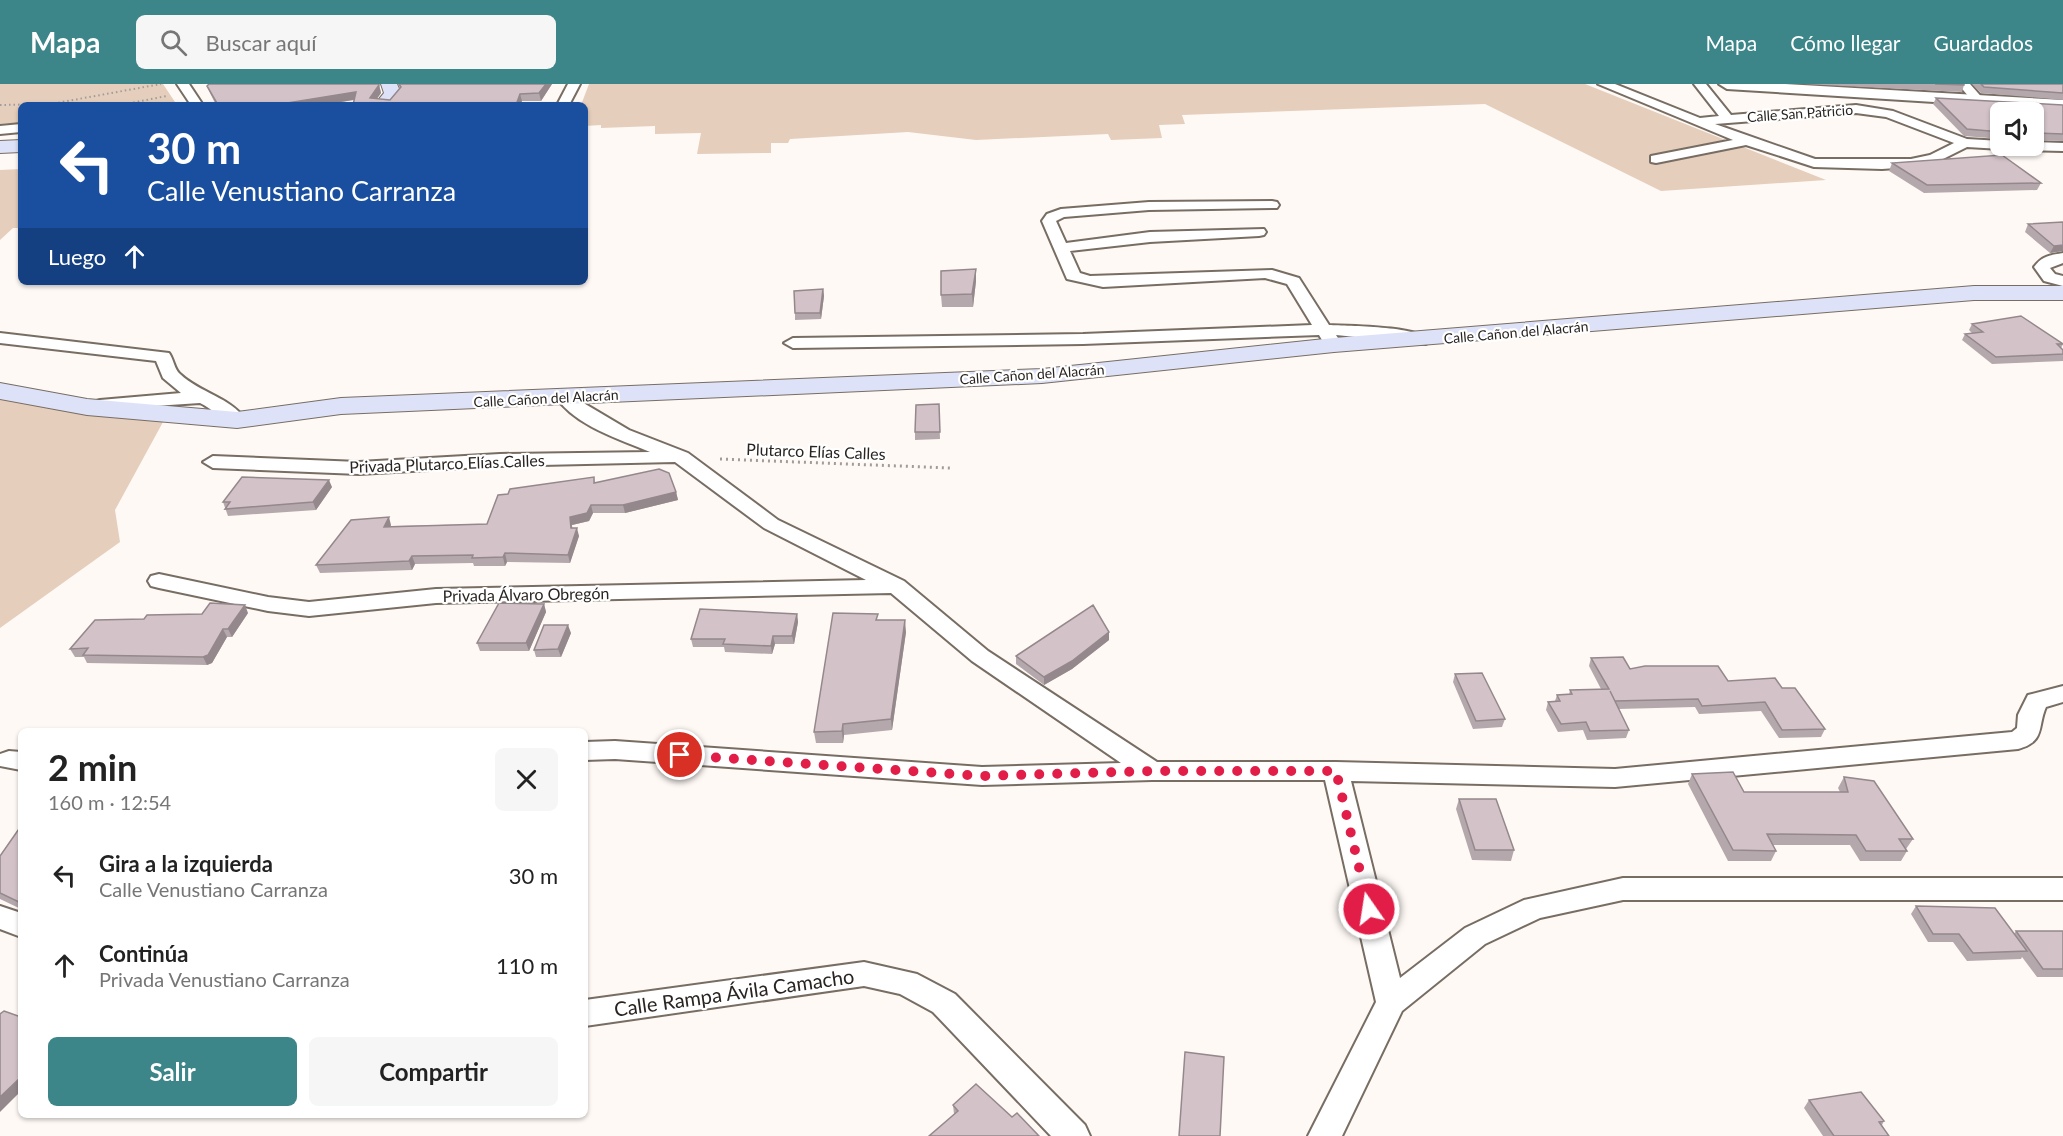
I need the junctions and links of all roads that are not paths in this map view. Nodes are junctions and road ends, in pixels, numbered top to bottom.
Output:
1 (389, 84) edge
2 (574, 84) edge
3 (1604, 84) edge
4 (1630, 84) edge
5 (1700, 84) edge
6 (1727, 84) edge
7 (1964, 84) edge
8 (185, 88) edge
9 (1838, 89) edge
10 (1979, 101) junction
11 (195, 102) edge
12 (386, 102) edge
13 (565, 102) edge
14 (2063, 105) edge
15 (1661, 106) junction
16 (1727, 118) junction
17 (1701, 122) junction
18 (18, 128) edge
19 (0, 130) edge
20 (1747, 141) junction
21 (1965, 143) junction
22 (1990, 144) edge
23 (18, 146) edge
24 (0, 147) edge
25 (2044, 147) edge
26 (2063, 147) edge
27 (1656, 159) dead end
28 (1272, 205) dead end
29 (1259, 232) dead end
30 (1059, 249) junction
31 (2063, 258) edge
32 (2063, 281) edge
33 (2063, 293) edge
34 (0, 338) edge
35 (1328, 338) junction
36 (793, 343) dead end
37 (0, 392) edge
38 (203, 397) junction
39 (565, 397) junction
40 (87, 407) junction
41 (237, 420) junction
42 (681, 457) junction
43 (213, 462) dead end
44 (159, 581) dead end
45 (896, 586) junction
46 (2063, 694) edge
47 (588, 752) edge
48 (1152, 771) junction
49 (1336, 771) junction
50 (2063, 889) edge
51 (0, 917) edge
52 (18, 924) edge
53 (1391, 1002) junction
54 (588, 1013) edge
55 (1073, 1136) edge
56 (1325, 1136) edge

1 - 12 main road
2 - 13 street
3 - 15 street, Calle San Patricio
4 - 15 street
5 - 16 street
6 - 9 street
7 - 10 street
8 - 11 street
9 - 10 street
10 - 14 street
15 - 17 street, Calle San Patricio
16 - 17 street, Calle San Patricio
16 - 21 street, Calle San Patricio
17 - 20 street, Calle San Patricio
18 - 19 street
20 - 21 street, Calle San Patricio
20 - 27 street
21 - 22 street, Calle San Patricio
23 - 24 main road
25 - 26 street
28 - 30 street
29 - 30 street
30 - 35 street
31 - 32 street
33 - 35 main road, Calle Cañon del Alacrán
34 - 38 street
35 - 36 street
35 - 39 main road, Calle Cañon del Alacrán
37 - 40 main road, Calle Cañon del Alacrán
38 - 40 street
38 - 41 street
39 - 41 main road, Calle Cañon del Alacrán
39 - 42 street
40 - 41 main road, Calle Cañon del Alacrán
42 - 43 street, Privada Plutarco Elías Calles
42 - 45 street
44 - 45 street, Privada Álvaro Obregón
45 - 48 street
46 - 49 street
47 - 48 street
48 - 49 street
49 - 53 street
50 - 53 street
51 - 52 street
53 - 56 street
54 - 55 street, Calle Rampa Ávila Camacho

